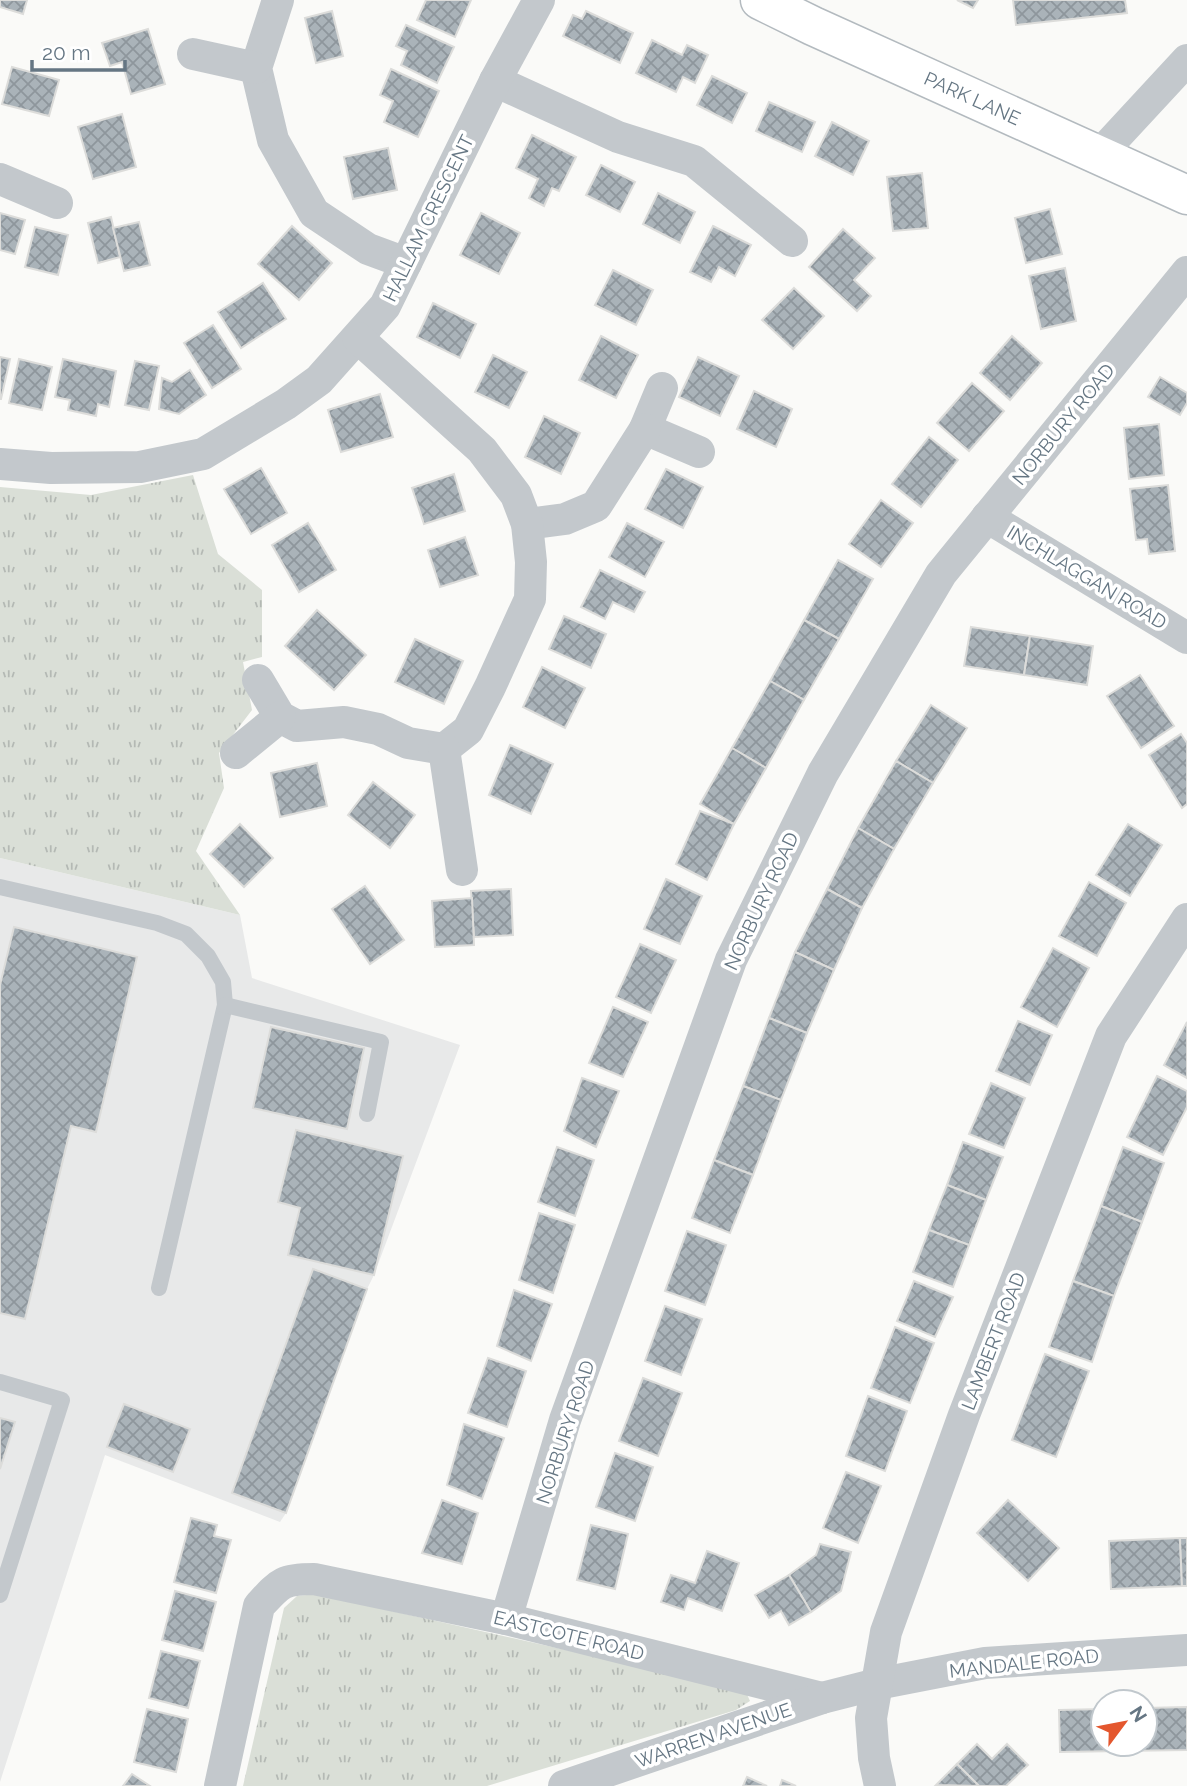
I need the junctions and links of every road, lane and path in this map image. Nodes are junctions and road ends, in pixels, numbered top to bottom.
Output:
1 (278, 0) edge
2 (540, 0) edge
3 (760, 0) edge
4 (813, 13) edge
5 (193, 54) dead end
6 (1187, 60) edge
7 (256, 68) junction
8 (495, 81) junction
9 (1100, 154) junction
10 (0, 179) edge
11 (1187, 195) edge
12 (57, 203) dead end
13 (792, 241) dead end
14 (406, 263) junction
15 (1187, 272) edge
16 (358, 338) junction
17 (662, 388) dead end
18 (645, 429) junction
19 (699, 452) dead end
20 (0, 464) edge
21 (987, 517) junction
22 (527, 524) junction
23 (1187, 638) edge
24 (258, 680) dead end
25 (280, 718) junction
26 (444, 749) junction
27 (236, 753) dead end
28 (462, 870) dead end
29 (0, 887) edge
30 (1187, 919) edge
31 (225, 1005) junction
32 (367, 1114) dead end
33 (159, 1288) dead end
34 (0, 1382) edge
35 (0, 1595) edge
36 (506, 1619) junction
37 (1187, 1650) edge
38 (877, 1684) junction
39 (822, 1698) junction
40 (220, 1786) edge
41 (564, 1786) edge
42 (880, 1786) edge

1 - 7 street
2 - 8 street, HALLAM CRESCENT
3 - 4 street, PARK LANE
4 - 9 street, PARK LANE
5 - 7 street
6 - 9 street
7 - 14 street
8 - 13 street
8 - 14 street, HALLAM CRESCENT
9 - 11 street, PARK LANE
10 - 12 street
14 - 16 street, HALLAM CRESCENT
15 - 21 street, NORBURY ROAD
16 - 20 street, HALLAM CRESCENT
16 - 22 street
17 - 18 street
18 - 19 street
18 - 22 street
21 - 23 street, INCHLAGGAN ROAD
21 - 36 street, NORBURY ROAD
22 - 26 street
24 - 25 street
25 - 26 street
25 - 27 street
26 - 28 street
29 - 31 lane
30 - 38 street, LAMBERT ROAD
31 - 32 lane
31 - 33 lane
34 - 35 lane
36 - 39 street, EASTCOTE ROAD
36 - 40 street, EASTCOTE ROAD
37 - 38 street, MANDALE ROAD
38 - 39 street, MANDALE ROAD
38 - 42 street, LAMBERT ROAD
39 - 41 street, WARREN AVENUE

